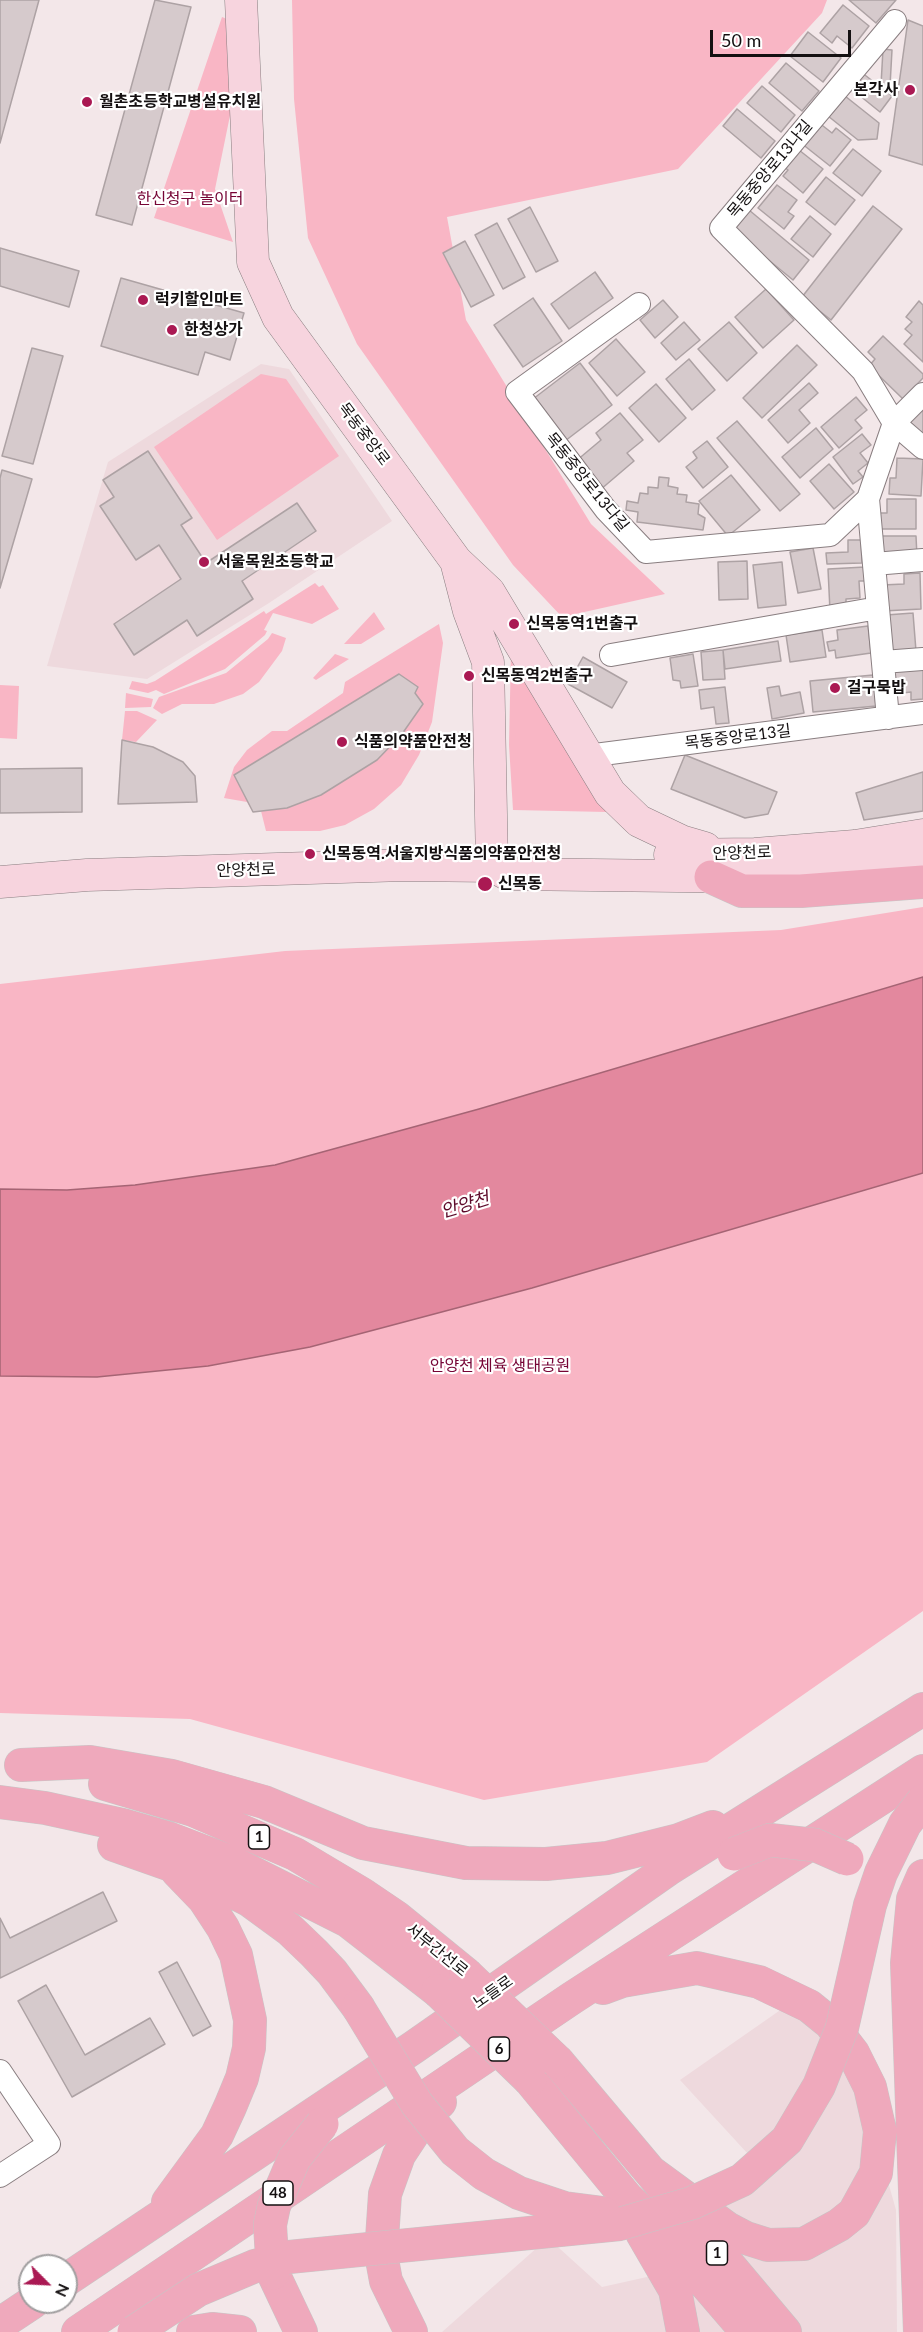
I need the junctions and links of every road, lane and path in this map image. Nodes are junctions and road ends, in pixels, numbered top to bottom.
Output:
1 (241, 0) edge
2 (895, 21) dead end
3 (639, 304) dead end
4 (923, 394) edge
5 (894, 423) junction
6 (923, 448) edge
7 (868, 499) junction
8 (923, 560) edge
9 (456, 561) junction
10 (874, 564) junction
11 (878, 608) junction
12 (611, 655) dead end
13 (923, 659) edge
14 (883, 662) junction
15 (923, 713) edge
16 (888, 718) junction
17 (587, 756) junction
18 (920, 862) edge
19 (492, 866) junction
20 (720, 866) junction
21 (0, 882) edge
22 (923, 1708) edge
23 (10, 1764) edge
24 (923, 1771) edge
25 (923, 1801) edge
26 (0, 1802) edge
27 (768, 1807) junction
28 (0, 1824) edge
29 (169, 1863) junction
30 (670, 1868) junction
31 (923, 1876) edge
32 (907, 1963) junction
33 (572, 1998) junction
34 (414, 2047) junction
35 (487, 2057) junction
36 (0, 2072) edge
37 (652, 2173) junction
38 (0, 2176) edge
39 (635, 2207) junction
40 (154, 2221) junction
41 (78, 2272) edge
42 (18, 2312) edge
43 (0, 2324) edge
44 (410, 2331) edge
45 (78, 2332) edge
46 (134, 2332) edge
47 (193, 2332) edge
48 (240, 2332) edge
49 (301, 2332) edge
50 (683, 2332) edge
51 (747, 2332) edge
52 (785, 2332) edge
53 (920, 2332) edge

1 - 9 main road, 목동중앙로
2 - 5 street, 목동중앙로13나길
3 - 7 street, 목동중앙로13다길
4 - 5 street
5 - 6 street, 목동중앙로13나길
5 - 7 street, 목동중앙로13다길
7 - 10 street
8 - 10 street
9 - 17 main road
9 - 19 main road, 목동중앙로
10 - 11 street
11 - 12 street
11 - 14 street
13 - 14 street
14 - 16 street
15 - 16 street, 목동중앙로13길
16 - 17 street, 목동중앙로13길
17 - 20 main road
18 - 20 main road, 안양천로
18 - 20 main road
19 - 20 main road, 안양천로
19 - 21 main road, 안양천로
22 - 27 main road, 노들로
23 - 27 main road
23 - 37 main road, 서부간선로 / 1, bridge
24 - 33 main road, 6
25 - 39 main road, bridge
26 - 39 main road, 서부간선로 / 1, bridge
27 - 30 main road, 노들로
28 - 29 main road
29 - 39 main road, bridge
29 - 40 main road
30 - 32 main road, bridge
30 - 34 main road, 노들로
31 - 32 main road
32 - 53 main road
33 - 35 main road, 6
33 - 37 main road, bridge
34 - 40 main road, 노들로
34 - 49 main road, 48, bridge
35 - 44 main road
35 - 45 main road, 6
36 - 38 street
37 - 52 main road, 서부간선로 / 1
39 - 46 main road, bridge
39 - 50 main road
39 - 51 main road, 서부간선로 / 1
40 - 41 main road, 노들로
42 - 43 main road
47 - 48 main road

